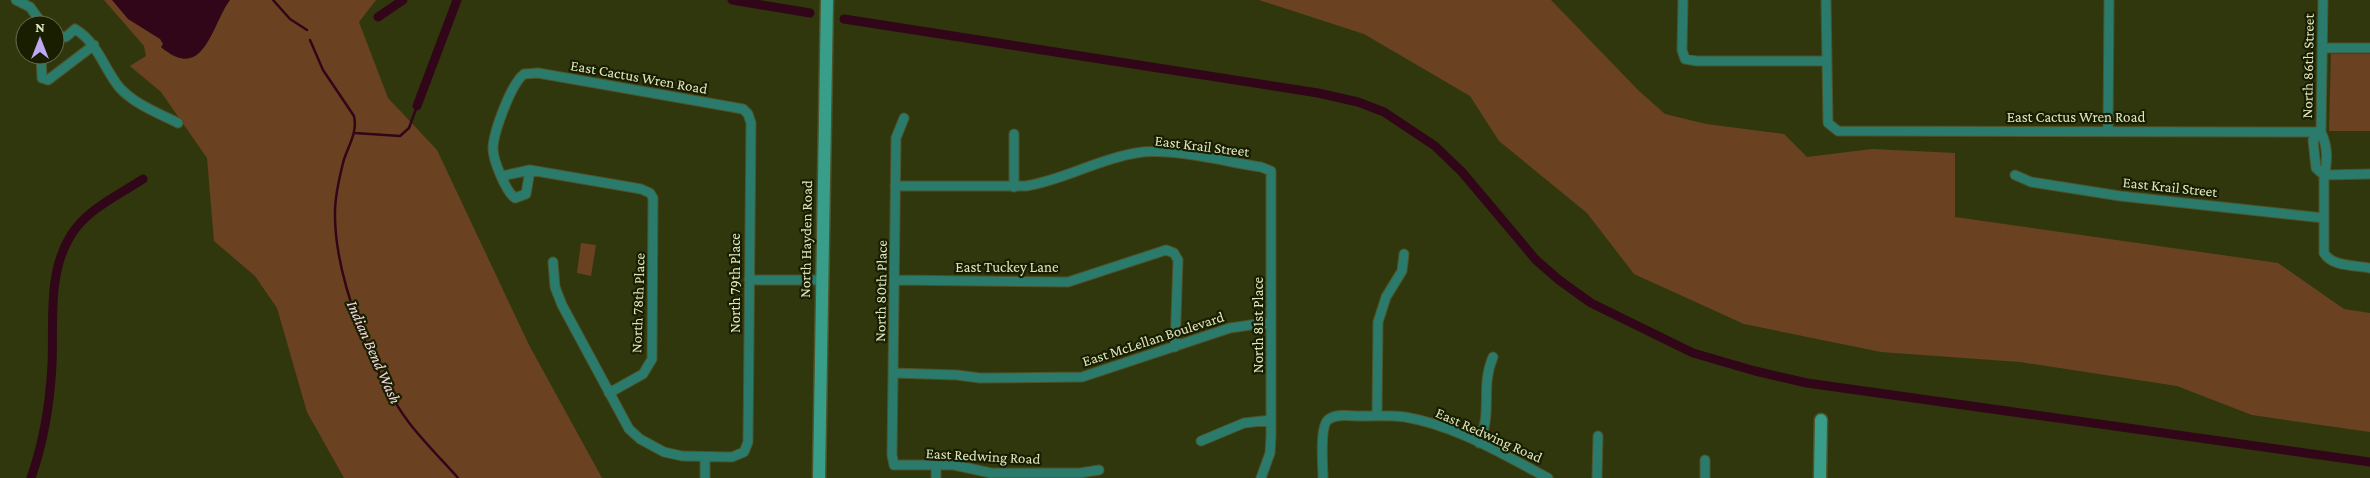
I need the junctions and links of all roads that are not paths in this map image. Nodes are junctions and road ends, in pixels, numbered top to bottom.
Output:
1 (16, 0) edge
2 (827, 0) edge
3 (1682, 0) edge
4 (1826, 0) edge
5 (2109, 0) edge
6 (2323, 0) edge
7 (36, 15) edge
8 (65, 37) edge
9 (94, 45) junction
10 (2322, 48) junction
11 (2370, 48) edge
12 (1826, 61) junction
13 (41, 65) edge
14 (748, 114) joint
15 (904, 118) dead end
16 (178, 123) dead end
17 (2108, 131) junction
18 (2321, 132) junction
19 (1014, 134) dead end
20 (530, 170) junction
21 (1271, 171) joint
22 (2370, 174) edge
23 (2016, 175) dead end
24 (2324, 175) junction
25 (502, 176) junction
26 (895, 186) junction
27 (1014, 187) junction
28 (2324, 218) junction
29 (1404, 254) dead end
30 (553, 262) dead end
31 (2370, 268) edge
32 (749, 280) junction
33 (821, 280) junction
34 (895, 280) junction
35 (1271, 322) junction
36 (1175, 347) junction
37 (1494, 357) dead end
38 (894, 373) junction
39 (609, 393) junction
40 (1377, 416) junction
41 (1271, 420) junction
42 (1821, 420) dead end
43 (1598, 436) dead end
44 (1201, 441) dead end
45 (1479, 443) junction
46 (705, 456) junction
47 (1705, 460) dead end
48 (894, 465) joint
49 (936, 466) junction
50 (1099, 470) dead end
51 (705, 478) edge
52 (819, 478) edge
53 (936, 478) edge
54 (1261, 478) edge
55 (1323, 478) edge
56 (1548, 478) edge
57 (1597, 478) edge
58 (1706, 478) edge
59 (1820, 478) edge

1 - 7 street
2 - 33 main road, North Hayden Road
3 - 12 street
4 - 12 street
5 - 17 street
6 - 10 street, North 86th Street
8 - 9 street
9 - 13 street
9 - 16 street
10 - 11 street
10 - 18 street, North 86th Street
12 - 17 street, East Cactus Wren Road
14 - 25 street, East Cactus Wren Road
14 - 32 street, North 79th Place
15 - 26 street, North 80th Place
17 - 18 street, East Cactus Wren Road
18 - 24 street, North 86th Street
19 - 27 street
20 - 25 street
20 - 25 street
20 - 39 street, North 78th Place
21 - 27 street, East Krail Street
21 - 35 street, North 81st Place
22 - 24 street
23 - 28 street, East Krail Street
24 - 28 street
26 - 27 street, East Krail Street
26 - 34 street, North 80th Place
28 - 31 street
29 - 40 street
30 - 39 street
32 - 33 street
32 - 46 street, North 79th Place
33 - 52 main road, North Hayden Road
34 - 36 street, East Tuckey Lane
34 - 38 street, North 80th Place
35 - 36 street, East McLellan Boulevard
35 - 41 street, North 81st Place
36 - 38 street, East McLellan Boulevard
37 - 45 street
38 - 48 street, North 80th Place
39 - 46 street
40 - 45 street, East Redwing Road
40 - 55 street, East Redwing Road
41 - 44 street
41 - 54 street, North 81st Place
42 - 59 main road
43 - 57 street
45 - 56 street, East Redwing Road
46 - 51 street
47 - 58 street
48 - 49 street, East Redwing Road
49 - 50 street, East Redwing Road
49 - 53 street

